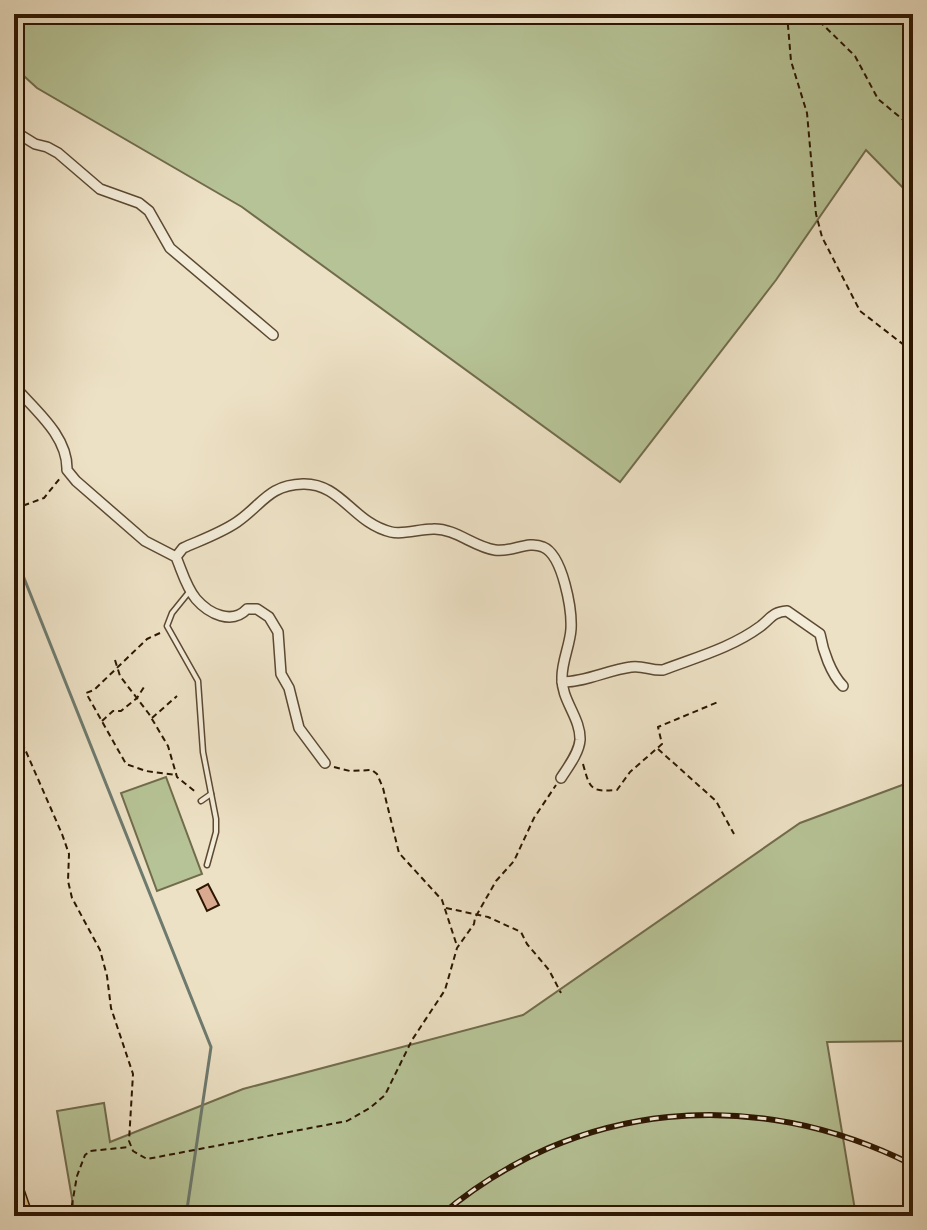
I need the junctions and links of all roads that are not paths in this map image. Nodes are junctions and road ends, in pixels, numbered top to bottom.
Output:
1 (14, 131) edge
2 (273, 335) dead end
3 (14, 386) edge
4 (176, 557) junction
5 (190, 590) junction
6 (562, 682) junction
7 (843, 686) dead end
8 (325, 763) road end
9 (561, 778) road end
10 (211, 794) junction
11 (203, 800) road end
12 (207, 865) dead end
13 (14, 1187) edge
14 (24, 1216) edge

1 - 2 street
3 - 4 street
4 - 5 street
4 - 6 street
5 - 8 street
5 - 10 lane
6 - 7 street
6 - 9 street
10 - 11 lane
10 - 12 lane
13 - 14 highway

